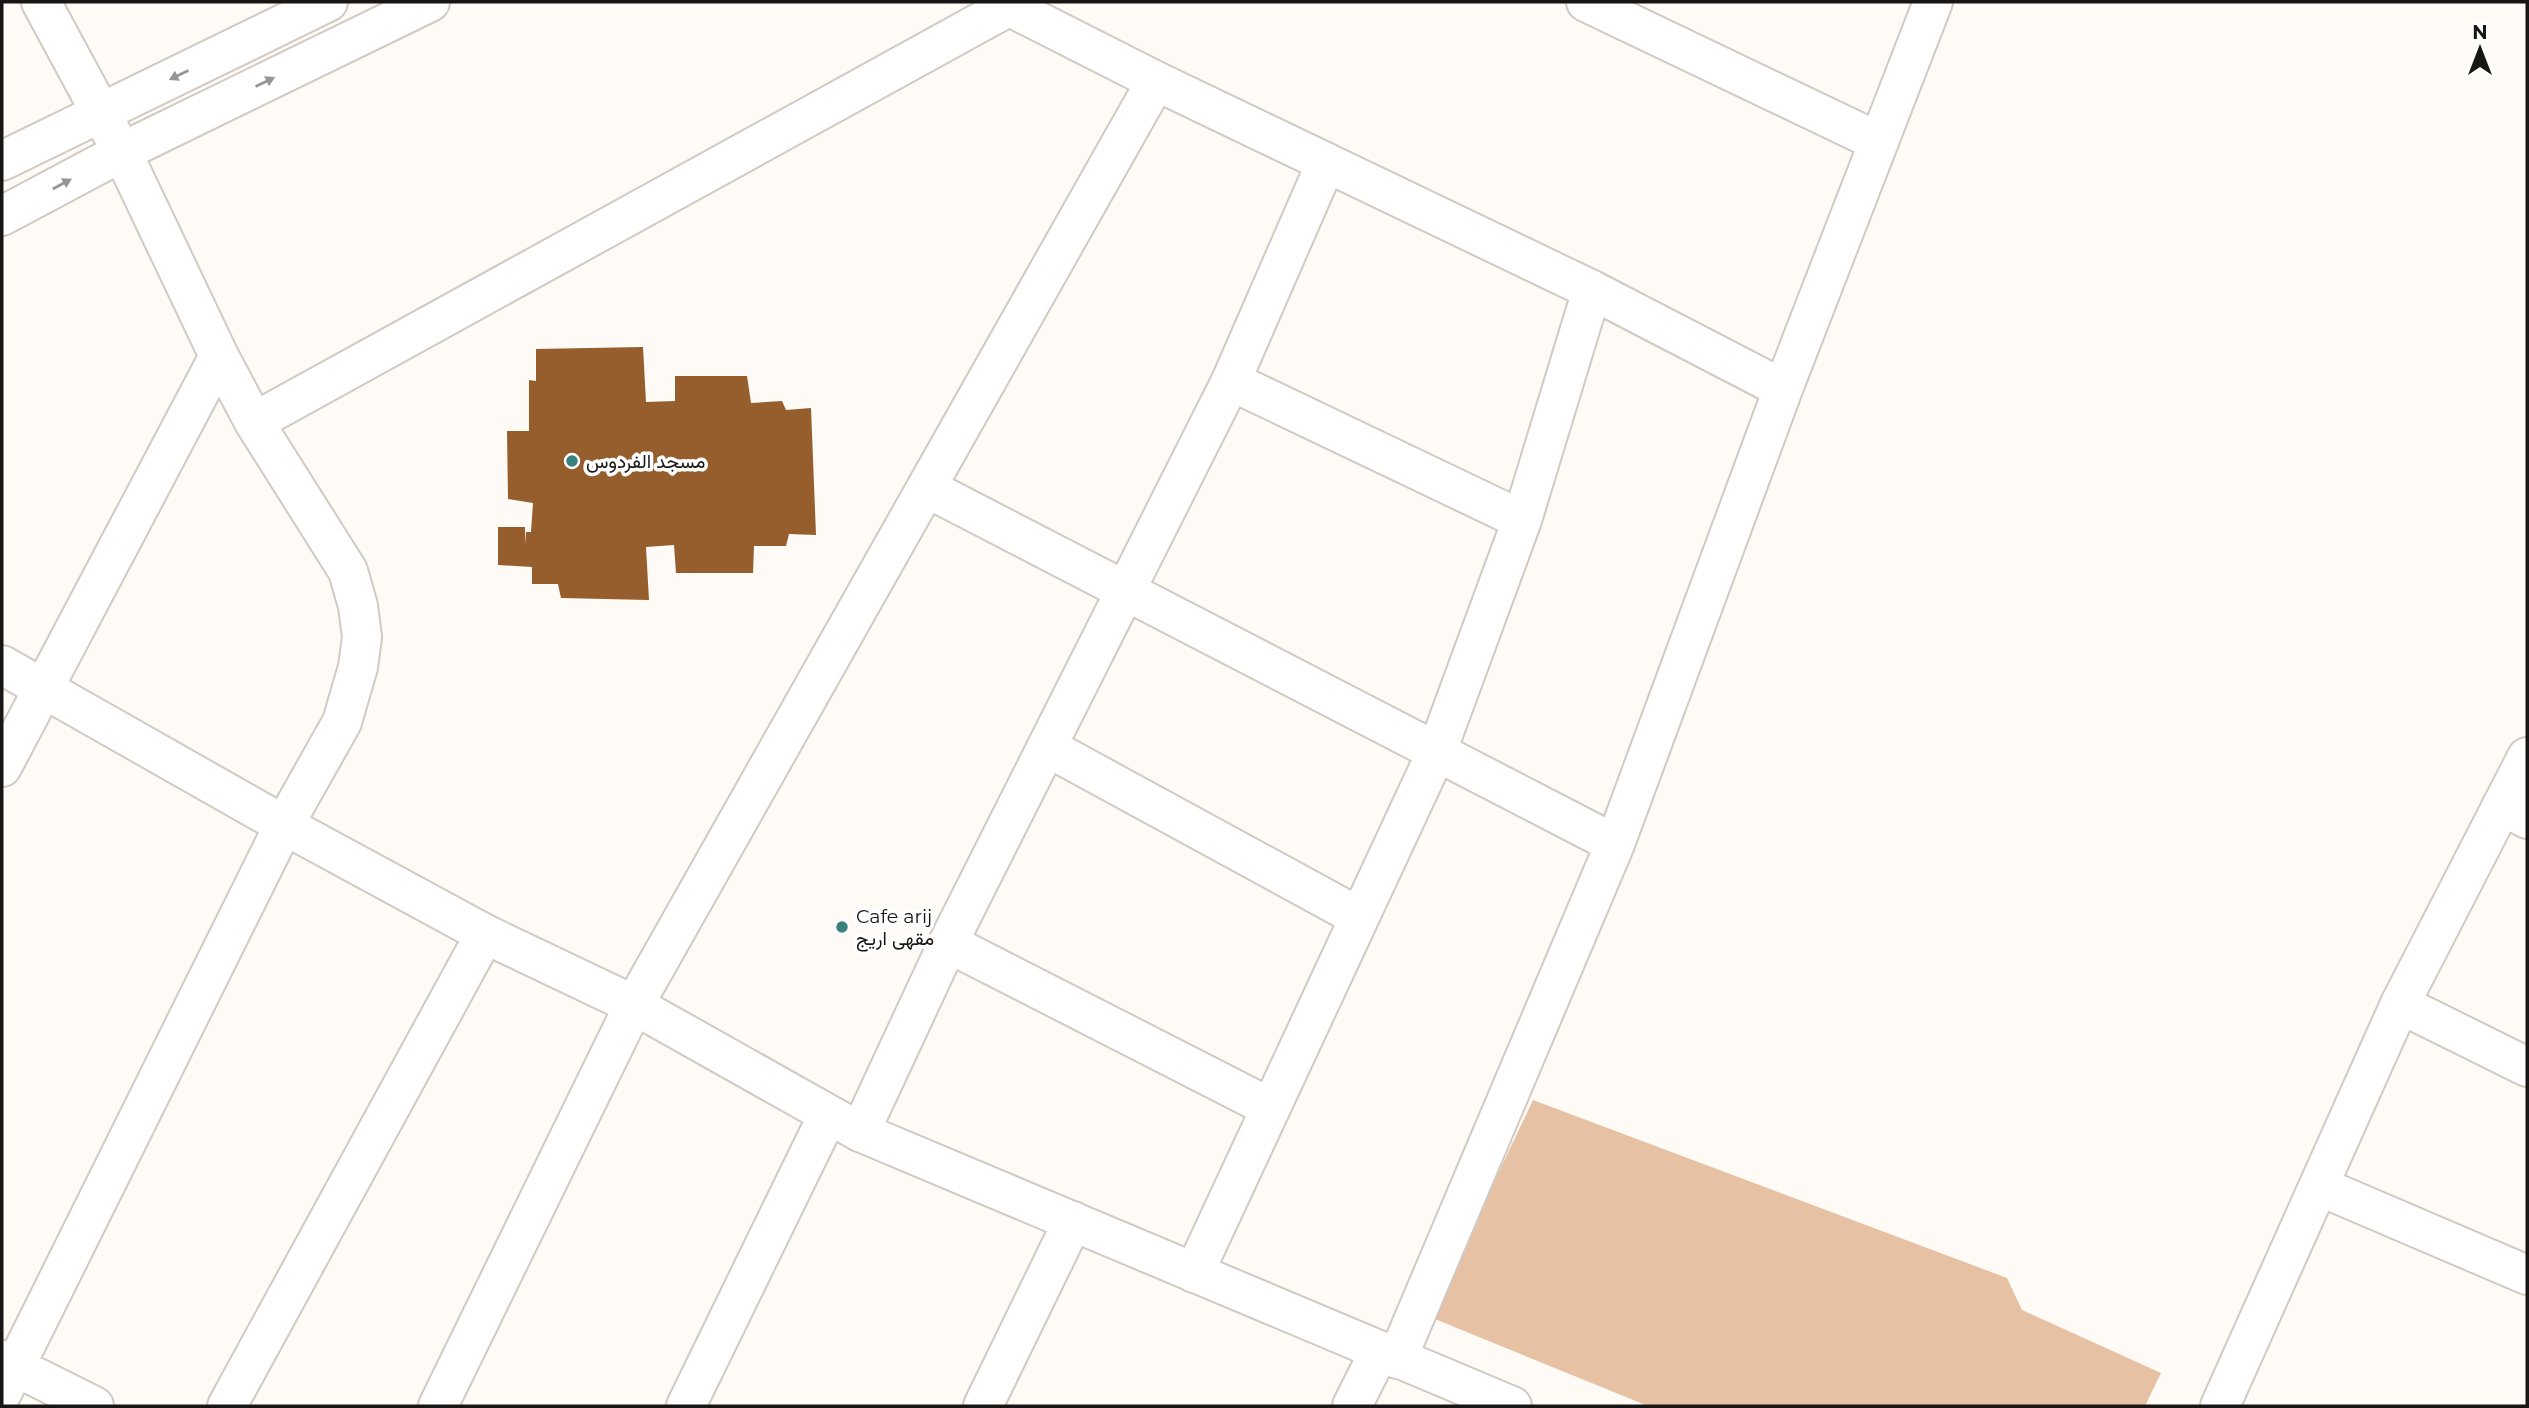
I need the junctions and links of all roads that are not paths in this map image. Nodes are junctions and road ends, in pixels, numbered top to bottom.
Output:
1 (41, 2) edge
2 (328, 2) edge
3 (430, 2) edge
4 (1586, 2) edge
5 (1933, 2) edge
6 (1010, 3) edge
7 (1156, 81) junction
8 (100, 113) junction
9 (1879, 142) junction
10 (122, 152) junction
11 (2, 161) edge
12 (1326, 163) junction
13 (2, 216) edge
14 (1592, 290) junction
15 (219, 356) junction
16 (1231, 381) junction
17 (1783, 389) junction
18 (254, 422) junction
19 (927, 488) junction
20 (1522, 520) junction
21 (1124, 591) junction
22 (2, 665) edge
23 (42, 688) junction
24 (1047, 747) junction
25 (1437, 751) junction
26 (2527, 757) edge
27 (2, 767) edge
28 (2515, 812) edge
29 (284, 825) junction
30 (1615, 845) junction
31 (1359, 917) junction
32 (485, 934) junction
33 (948, 943) junction
34 (2400, 1004) junction
35 (634, 1006) junction
36 (2527, 1067) edge
37 (1271, 1108) junction
38 (844, 1123) junction
39 (2319, 1186) junction
40 (1073, 1221) junction
41 (1194, 1273) junction
42 (2527, 1275) edge
43 (1388, 1355) junction
44 (6, 1373) edge
45 (94, 1406) edge
46 (227, 1406) edge
47 (438, 1406) edge
48 (686, 1406) edge
49 (983, 1406) edge
50 (1352, 1406) edge
51 (1512, 1406) edge
52 (2220, 1406) edge

1 - 8 street
2 -> 8 street
10 -> 3 street
4 - 9 street
5 - 9 street
6 - 7 street
6 - 18 street
7 - 12 street
7 - 19 street
8 - 10 street
8 - 11 street
9 - 17 street
13 -> 10 street
10 - 15 street
12 - 14 street
12 - 16 street
14 - 17 street
14 - 20 street
15 - 18 street
15 - 23 street
16 - 20 street
16 - 21 street
17 - 30 street
18 - 29 street
19 - 21 street
19 - 35 street
20 - 25 street
21 - 24 street
21 - 25 street
22 - 23 street
23 - 27 street
23 - 29 street
24 - 31 street
24 - 33 street
25 - 30 street
25 - 31 street
26 - 28 street
28 - 34 street
29 - 32 street
29 - 44 street
30 - 43 street
31 - 37 street
32 - 35 street
32 - 46 street
33 - 37 street
33 - 38 street
34 - 36 street
34 - 39 street
35 - 38 street
35 - 47 street
37 - 41 street
38 - 40 street
38 - 48 street
39 - 42 street
39 - 52 street
40 - 41 street
40 - 49 street
41 - 43 street
43 - 50 street
43 - 51 street
44 - 45 street

